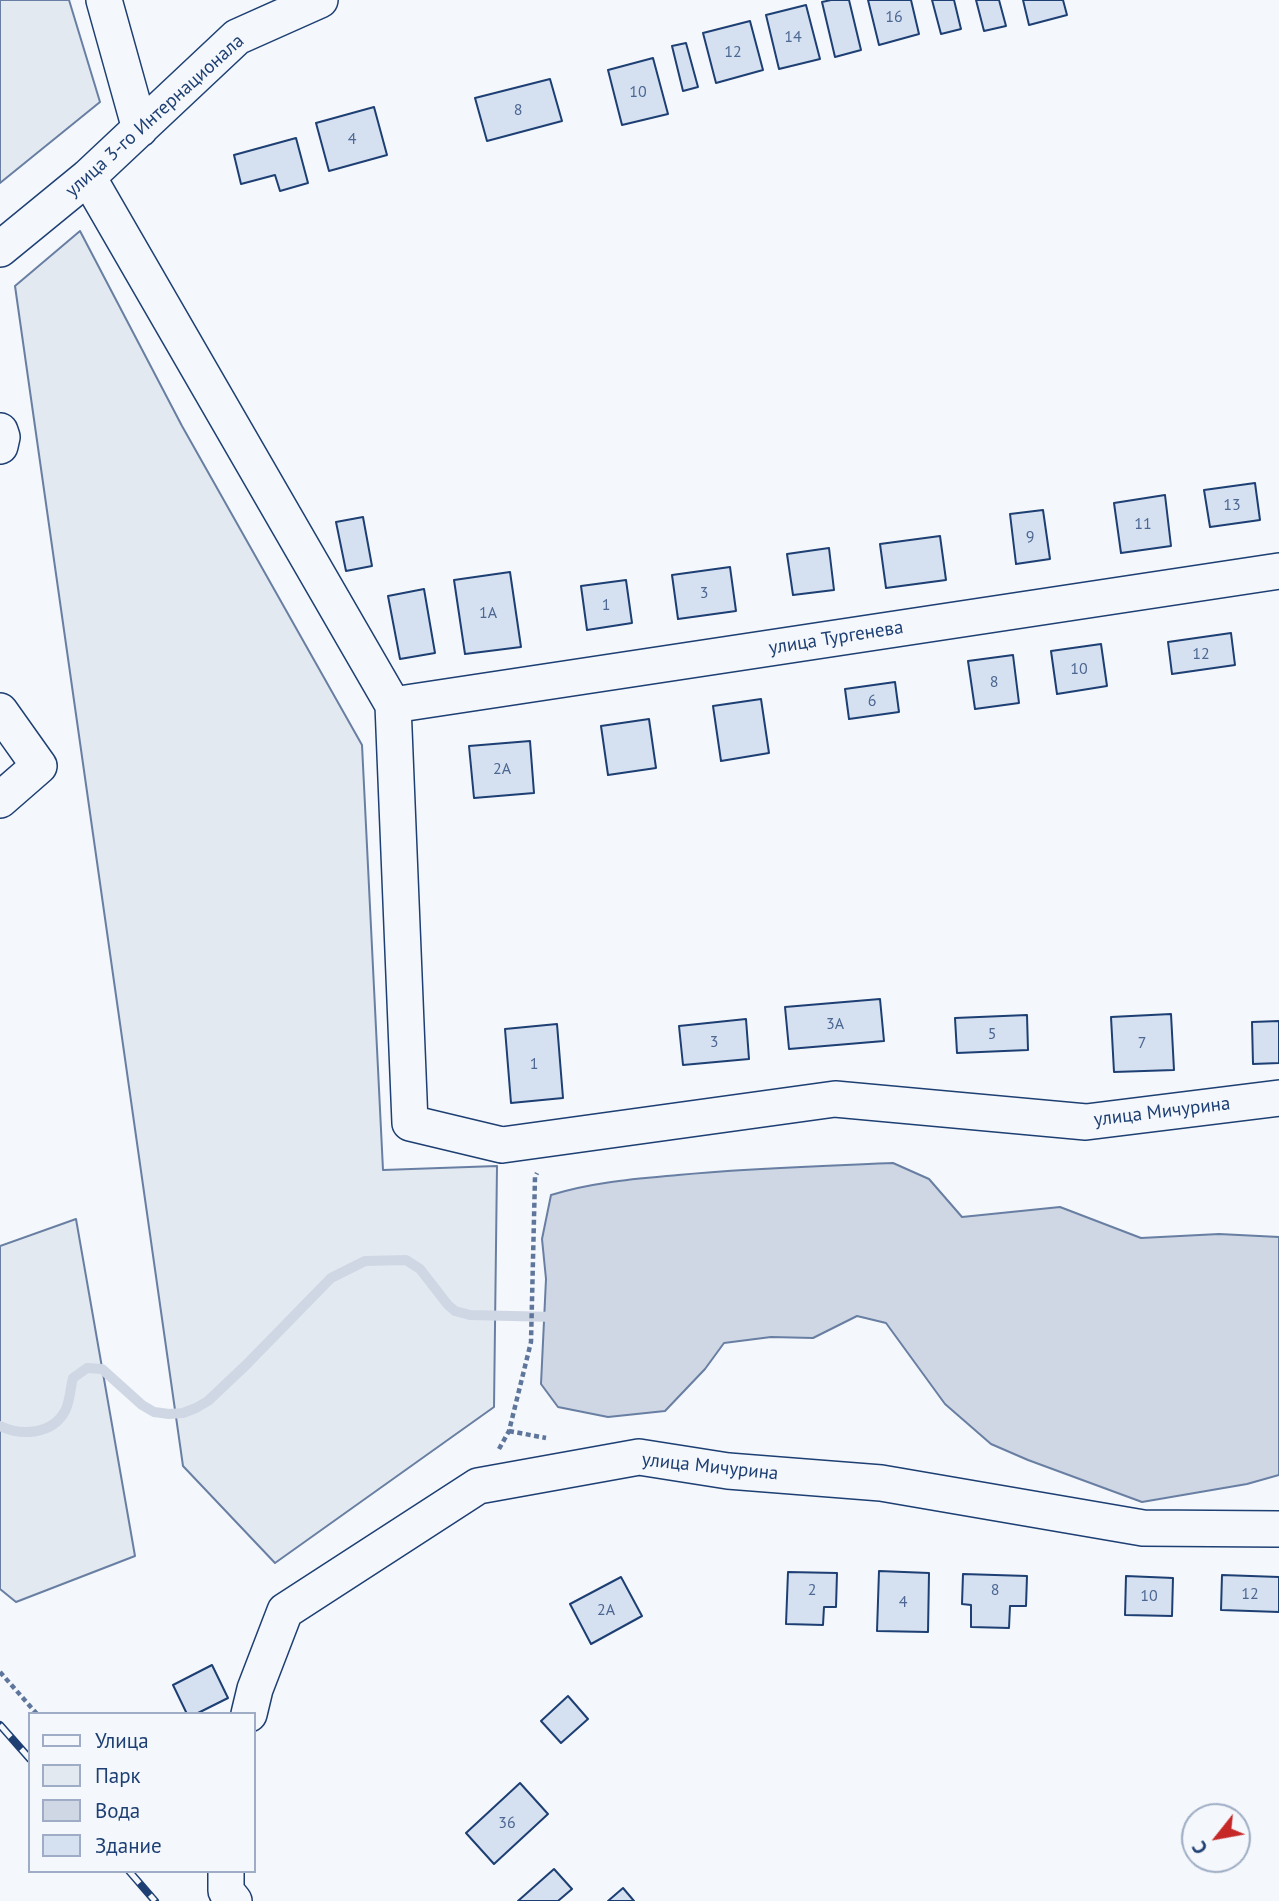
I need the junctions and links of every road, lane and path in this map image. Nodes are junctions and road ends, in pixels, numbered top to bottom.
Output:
1 (104, 0) edge
2 (320, 0) edge
3 (140, 128) junction
4 (88, 177) junction
5 (0, 249) edge
6 (0, 431) edge
7 (0, 446) edge
8 (1279, 571) edge
9 (393, 705) junction
10 (0, 711) edge
11 (0, 800) edge
12 (1279, 1098) edge
13 (551, 1139) junction
14 (478, 1486) junction
15 (1279, 1529) edge
16 (0, 1672) edge
17 (35, 1712) edge
18 (249, 1712) edge

1 - 3 street
2 - 3 street, улица 3-го Интернационала
3 - 4 street, улица 3-го Интернационала
4 - 5 street, улица 3-го Интернационала
4 - 9 street
6 - 7 street
8 - 9 street, улица Тургенева
9 - 13 street, улица Мичурина
10 - 11 street
12 - 13 street, улица Мичурина
13 - 14 path
14 - 15 street, улица Мичурина
14 - 18 street, улица Мичурина
16 - 17 path

